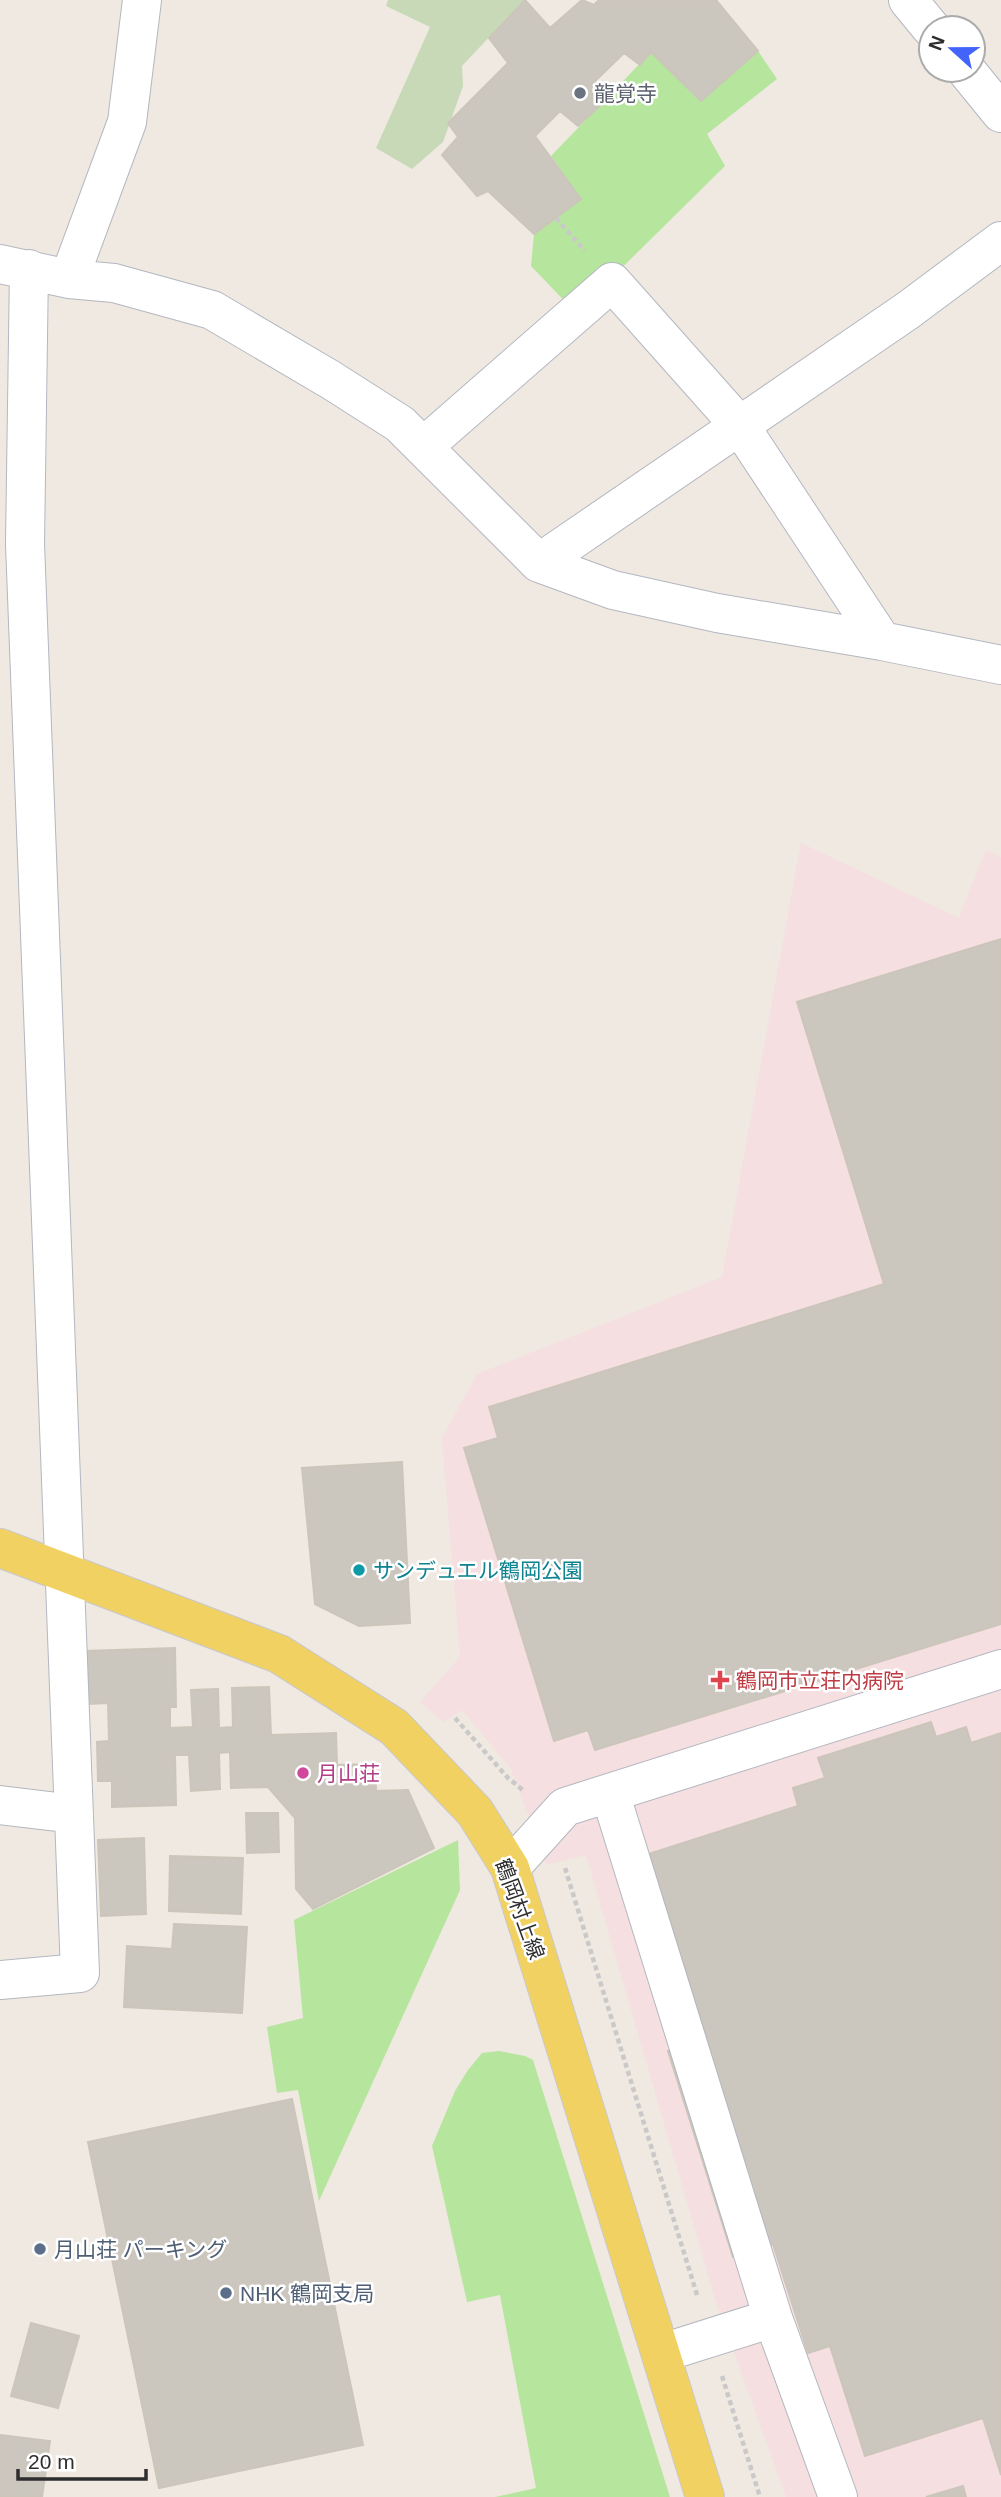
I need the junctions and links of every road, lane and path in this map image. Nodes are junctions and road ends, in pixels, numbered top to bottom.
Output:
1 (142, 0) edge
2 (908, 0) edge
3 (920, 14) edge
4 (977, 84) edge
5 (1001, 113) edge
6 (1001, 241) edge
7 (15, 266) edge
8 (69, 279) junction
9 (740, 426) junction
10 (423, 447) junction
11 (539, 563) junction
12 (882, 641) junction
13 (1001, 665) edge
14 (0, 1548) edge
15 (64, 1571) junction
16 (1001, 1669) edge
17 (454, 1718) dead end
18 (610, 1793) junction
19 (0, 1805) edge
20 (74, 1814) junction
21 (551, 1824) junction
22 (510, 1868) junction
23 (0, 1980) edge
24 (773, 2318) junction
25 (710, 2338) junction
26 (662, 2353) junction
27 (705, 2497) edge
28 (760, 2497) edge
29 (838, 2497) edge

1 - 8 street
2 - 3 street
4 - 5 street
6 - 9 street
7 - 8 street
7 - 15 street
8 - 10 street
9 - 10 street
9 - 11 street
9 - 12 street
10 - 11 street
11 - 12 street
12 - 13 street
14 - 15 main road, 鶴岡村上線
15 - 20 street
15 - 22 main road, 鶴岡村上線
16 - 18 street
17 - 21 path
18 - 21 street
18 - 24 street
19 - 20 street
20 - 23 street
21 - 22 street
21 - 25 path
22 - 26 main road, 鶴岡村上線
24 - 25 street
24 - 29 street
25 - 26 street
25 - 28 path
26 - 27 main road, 鶴岡村上線

